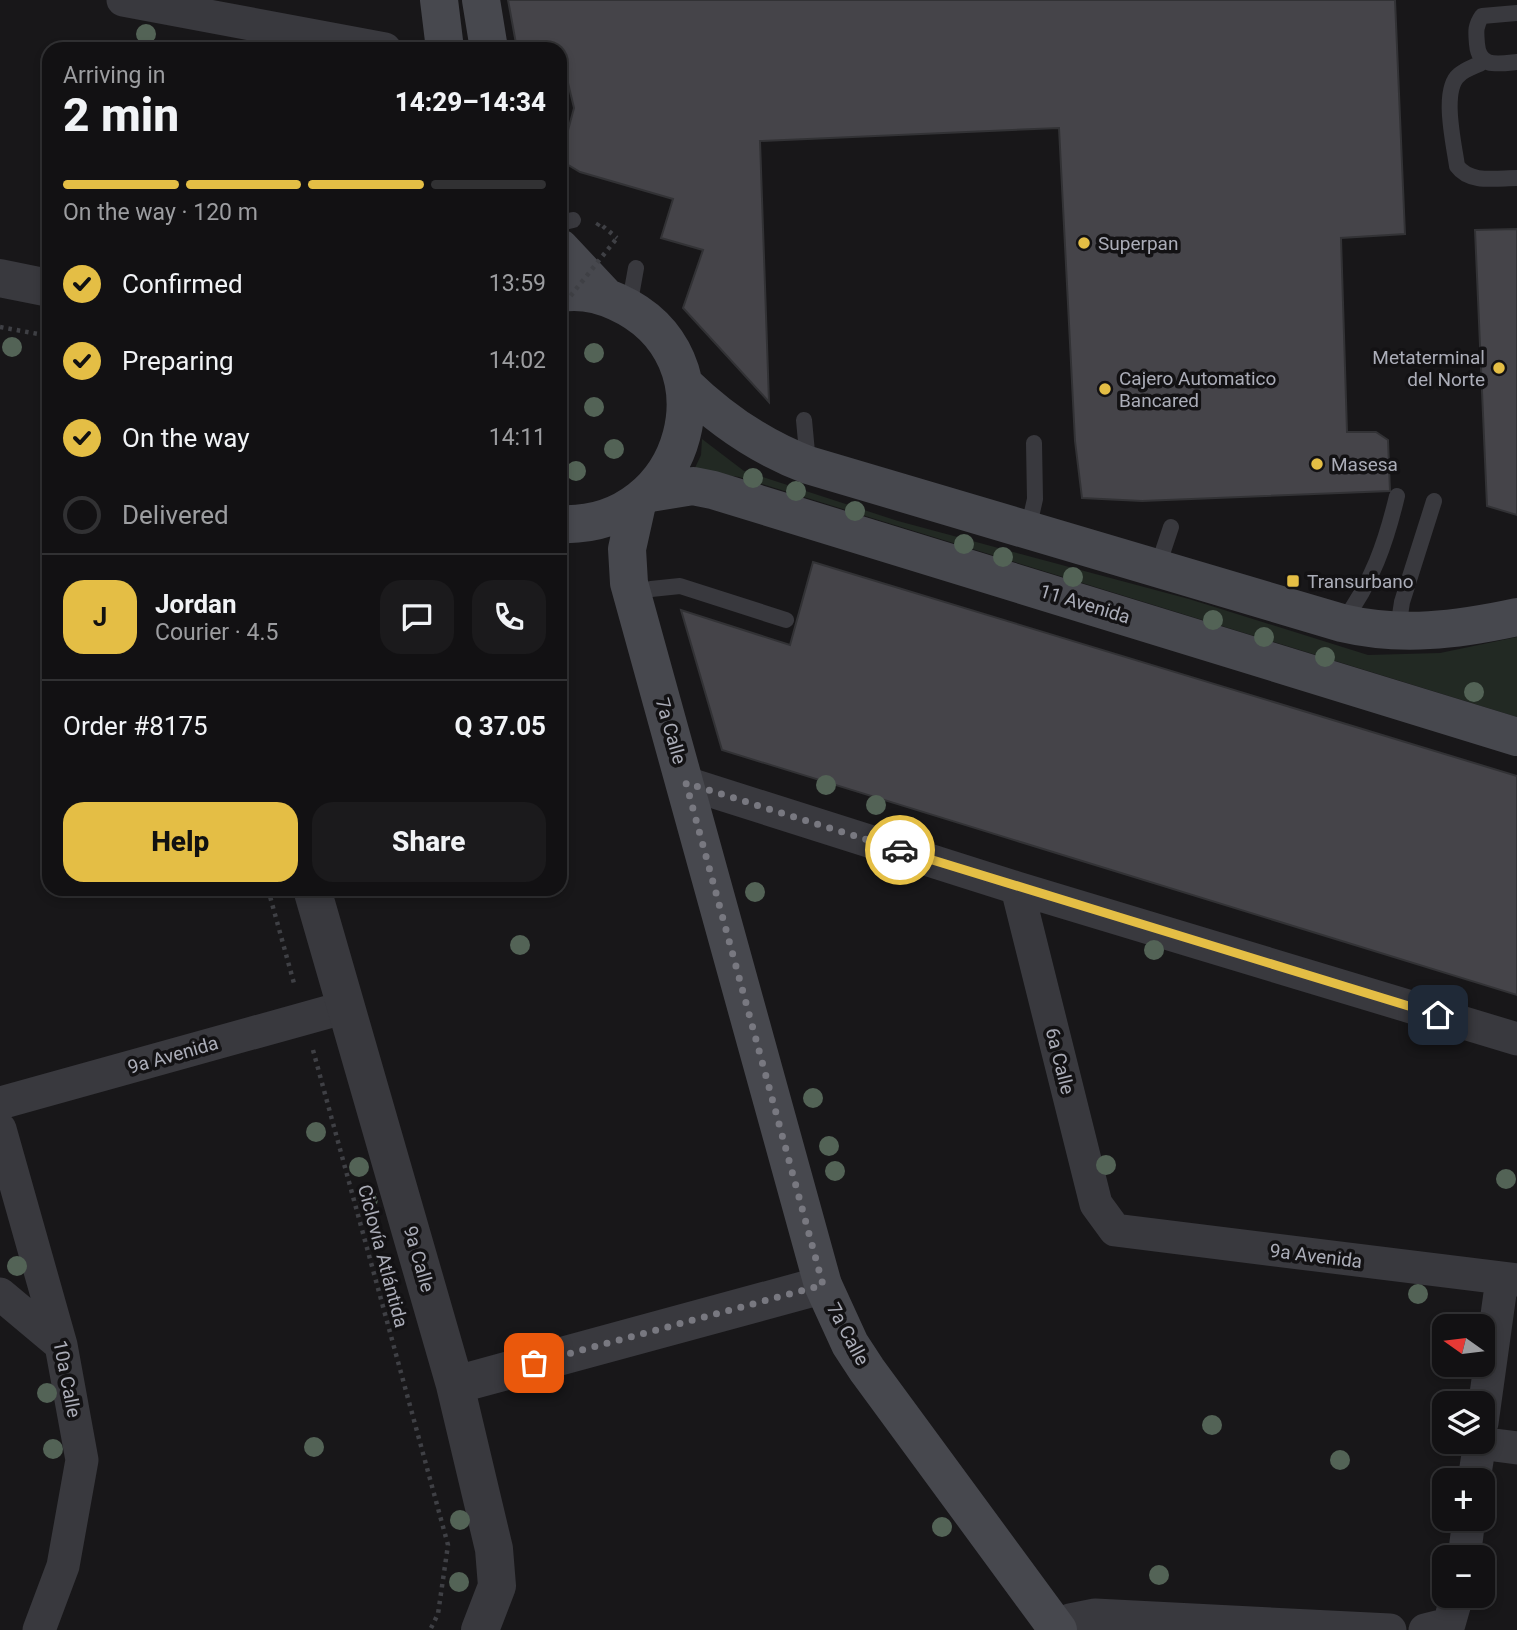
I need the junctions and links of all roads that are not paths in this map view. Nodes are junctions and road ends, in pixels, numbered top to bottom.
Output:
1 (122, 0) edge
2 (439, 0) edge
3 (481, 0) edge
4 (1517, 13) edge
5 (347, 42) edge
6 (444, 42) edge
7 (488, 42) edge
8 (1483, 62) junction
9 (1517, 62) edge
10 (1517, 178) edge
11 (571, 231) edge
12 (636, 268) dead end
13 (0, 278) edge
14 (42, 287) edge
15 (567, 294) edge
16 (617, 302) junction
17 (684, 384) junction
18 (804, 420) dead end
19 (1034, 443) dead end
20 (808, 465) junction
21 (1396, 496) dead end
22 (643, 499) junction
23 (1434, 501) dead end
24 (570, 525) edge
25 (1171, 527) dead end
26 (1028, 530) junction
27 (1157, 569) junction
28 (631, 589) junction
29 (1517, 617) edge
30 (786, 620) dead end
31 (1342, 623) junction
32 (1405, 633) junction
33 (1517, 737) edge
34 (686, 783) junction
35 (1017, 888) junction
36 (314, 896) edge
37 (346, 1007) junction
38 (1517, 1039) edge
39 (0, 1103) edge
40 (1, 1135) edge
41 (1115, 1230) joint
42 (1510, 1280) edge
43 (823, 1285) junction
44 (0, 1294) edge
45 (61, 1345) junction
46 (455, 1385) junction
47 (1489, 1391) edge
48 (1495, 1441) edge
49 (1517, 1448) edge
50 (1058, 1629) edge
51 (40, 1630) edge
52 (480, 1630) edge
53 (1390, 1630) edge

1 - 5 street
2 - 6 main road
3 - 7 main road
4 - 8 lane
8 - 9 lane
8 - 10 lane
11 - 16 main road
12 - 16 lane
13 - 14 street
15 - 16 main road
16 - 17 main road
17 - 20 main road
17 - 22 main road
18 - 20 lane
19 - 26 lane
20 - 26 main road
21 - 31 lane
22 - 24 main road
22 - 28 main road, 7a Calle
22 - 33 main road, 11 Avenida
23 - 32 lane
24 - 28 main road, 7a Calle
25 - 27 lane
26 - 27 main road
27 - 31 main road
28 - 30 lane
28 - 34 main road, 7a Calle
29 - 32 main road
31 - 32 main road
34 - 35 street
34 - 43 main road, 7a Calle
35 - 38 street
35 - 41 street, 6a Calle
36 - 37 street, 9a Calle
37 - 39 street, 9a Avenida
37 - 46 street, 9a Calle
40 - 45 street, 10a Calle
41 - 42 street, 9a Avenida
42 - 47 street
43 - 46 street
43 - 50 main road, 7a Calle
44 - 45 street
45 - 51 street, 10a Calle
46 - 52 street, 9a Calle
48 - 49 street
50 - 53 street

